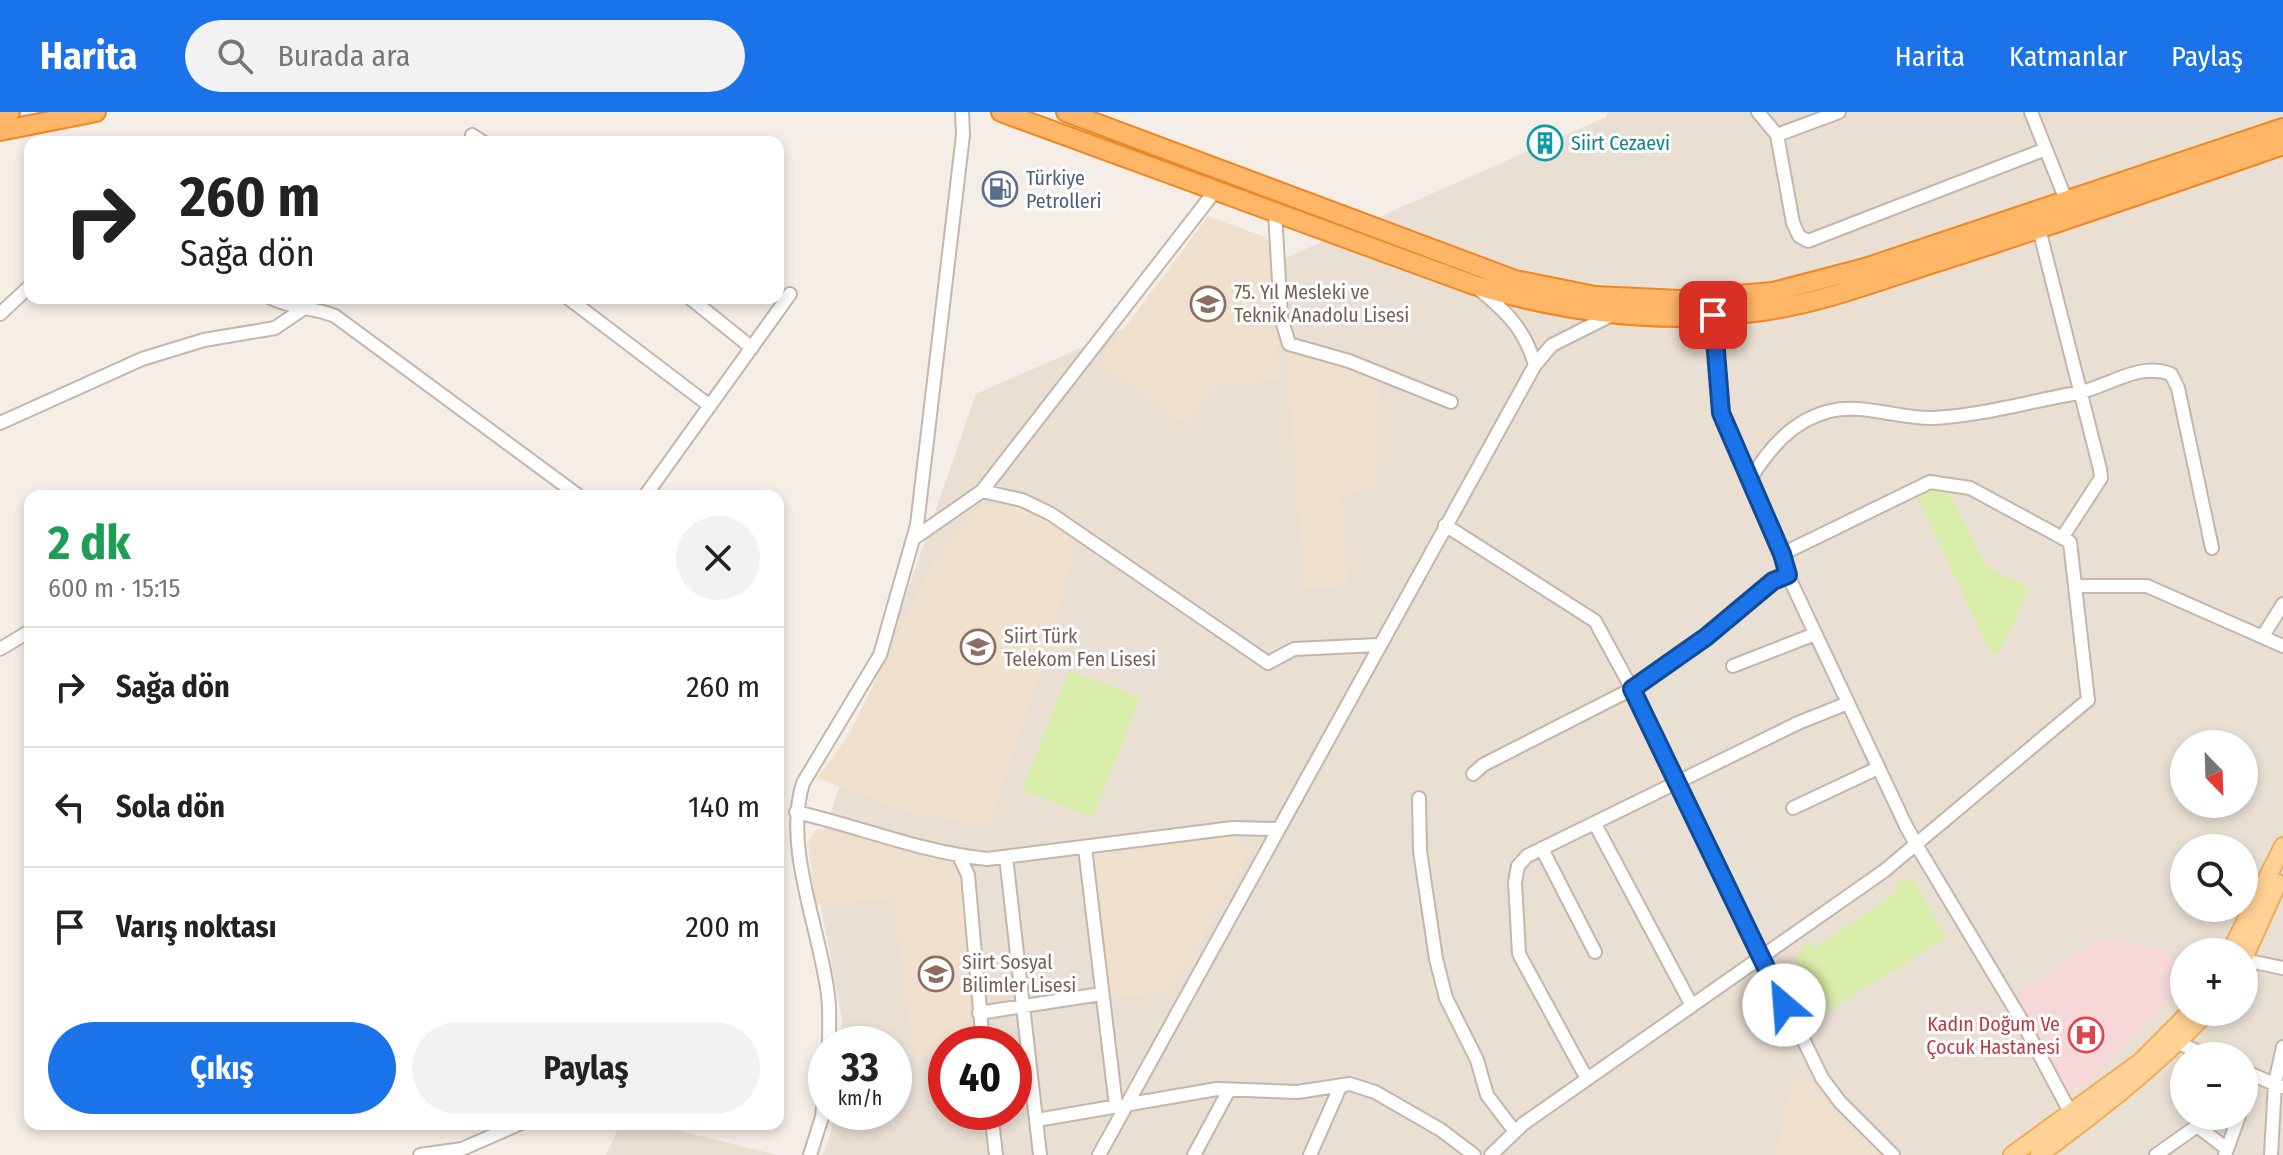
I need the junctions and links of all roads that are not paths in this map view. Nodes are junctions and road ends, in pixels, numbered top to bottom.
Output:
1 (10, 112) edge
2 (96, 112) edge
3 (962, 112) edge
4 (1001, 112) edge
5 (1066, 112) edge
6 (1758, 112) edge
7 (1839, 112) edge
8 (2031, 112) edge
9 (0, 114) edge
10 (2283, 128) edge
11 (0, 131) edge
12 (1777, 135) junction
13 (2283, 145) edge
14 (2046, 149) junction
15 (1215, 191) junction
16 (2066, 200) junction
17 (1275, 212) junction
18 (2039, 229) junction
19 (1474, 285) junction
20 (24, 292) edge
21 (790, 294) dead end
22 (784, 303) edge
23 (282, 304) edge
24 (576, 304) edge
25 (697, 304) edge
26 (783, 304) edge
27 (303, 309) junction
28 (0, 314) edge
29 (1616, 314) junction
30 (1713, 315) junction
31 (752, 348) junction
32 (1535, 365) junction
33 (2081, 393) junction
34 (1451, 402) dead end
35 (710, 406) junction
36 (0, 423) edge
37 (1749, 481) junction
38 (571, 490) edge
39 (649, 490) edge
40 (982, 491) junction
41 (1445, 525) junction
42 (2062, 538) junction
43 (913, 539) junction
44 (2212, 548) dead end
45 (1782, 554) junction
46 (1788, 575) junction
47 (2075, 586) junction
48 (2283, 604) edge
49 (1815, 634) junction
50 (24, 635) edge
51 (2263, 636) junction
52 (1378, 645) junction
53 (2283, 646) edge
54 (0, 649) edge
55 (1733, 666) dead end
56 (1632, 689) junction
57 (1848, 703) junction
58 (1878, 768) junction
59 (1473, 774) dead end
60 (1679, 783) junction
61 (1419, 798) dead end
62 (1793, 808) dead end
63 (796, 812) junction
64 (1595, 824) junction
65 (1276, 829) junction
66 (1917, 846) junction
67 (2283, 846) edge
68 (1085, 848) junction
69 (1542, 849) junction
70 (959, 856) junction
71 (1006, 857) junction
72 (2283, 873) edge
73 (2237, 938) edge
74 (2254, 938) edge
75 (1595, 952) dead end
76 (1759, 957) junction
77 (2258, 962) edge
78 (2283, 968) edge
79 (1101, 994) junction
80 (1691, 1004) junction
81 (1024, 1006) junction
82 (979, 1013) junction
83 (829, 1026) edge
84 (981, 1026) edge
85 (2180, 1026) edge
86 (2189, 1026) edge
87 (2171, 1040) junction
88 (2176, 1042) edge
89 (2283, 1047) edge
90 (2258, 1077) edge
91 (1587, 1079) junction
92 (1341, 1085) junction
93 (2279, 1086) edge
94 (1229, 1090) junction
95 (1122, 1105) junction
96 (2070, 1112) junction
97 (1037, 1120) junction
98 (489, 1130) edge
99 (505, 1130) edge
100 (818, 1130) edge
101 (993, 1130) edge
102 (2234, 1130) edge
103 (1515, 1132) junction
104 (484, 1139) junction
105 (2226, 1152) edge
106 (420, 1155) edge
107 (810, 1155) edge
108 (996, 1155) edge
109 (1040, 1155) edge
110 (1099, 1155) edge
111 (1194, 1155) edge
112 (1310, 1155) edge
113 (1474, 1155) edge
114 (1491, 1155) edge
115 (1893, 1155) edge
116 (2012, 1155) edge
117 (2039, 1155) edge
118 (2156, 1155) edge
119 (2271, 1155) edge

1 - 9 highway
2 - 11 highway
3 - 43 street
4 - 15 highway
5 - 16 highway
6 - 12 street
7 - 12 street
8 - 14 street
10 - 16 highway
12 - 14 street
13 - 18 highway
14 - 16 street
15 - 17 highway
15 - 40 street
17 - 19 highway
17 - 34 street
18 - 30 highway
18 - 33 street
19 - 29 highway
19 - 32 street
20 - 28 street
21 - 22 street
23 - 27 street
24 - 35 street
25 - 31 street
26 - 31 street
27 - 36 street
27 - 38 street
29 - 30 highway
29 - 32 street
30 - 37 street
31 - 35 street
32 - 41 street
33 - 37 street
33 - 42 street
33 - 44 street
35 - 39 street
37 - 45 street
40 - 43 street
40 - 52 street
41 - 52 street
41 - 56 street
42 - 45 street
42 - 47 street
43 - 63 street
45 - 46 street
46 - 49 street
46 - 56 street
47 - 51 street
47 - 66 street
48 - 51 street
49 - 55 street
49 - 57 street
50 - 54 street
51 - 53 street
52 - 65 street
56 - 59 street
56 - 60 street
57 - 58 street
57 - 60 street
58 - 62 street
58 - 66 street
60 - 64 street
60 - 76 street
61 - 103 street
63 - 70 street
63 - 83 street
64 - 69 street
64 - 80 street
65 - 68 street
65 - 95 street
66 - 76 street
66 - 96 street
67 - 73 main road
68 - 71 street
68 - 79 street
69 - 75 street
69 - 91 street
70 - 71 street
70 - 82 street
71 - 81 street
72 - 74 main road
76 - 80 street
76 - 115 street
77 - 78 street
79 - 81 street
79 - 95 street
80 - 91 street
81 - 82 street
81 - 97 street
82 - 84 street
85 - 87 main road
86 - 87 main road
87 - 88 street
87 - 96 main road
87 - 117 main road
89 - 93 street
90 - 93 street
91 - 103 street
92 - 94 street
92 - 112 street
92 - 113 street
93 - 119 street
94 - 95 street
94 - 111 street
95 - 97 street
95 - 110 street
96 - 116 main road
97 - 109 street
98 - 104 street
99 - 104 street
100 - 107 street
101 - 108 street
102 - 105 street
103 - 114 street
104 - 106 street
105 - 118 street

